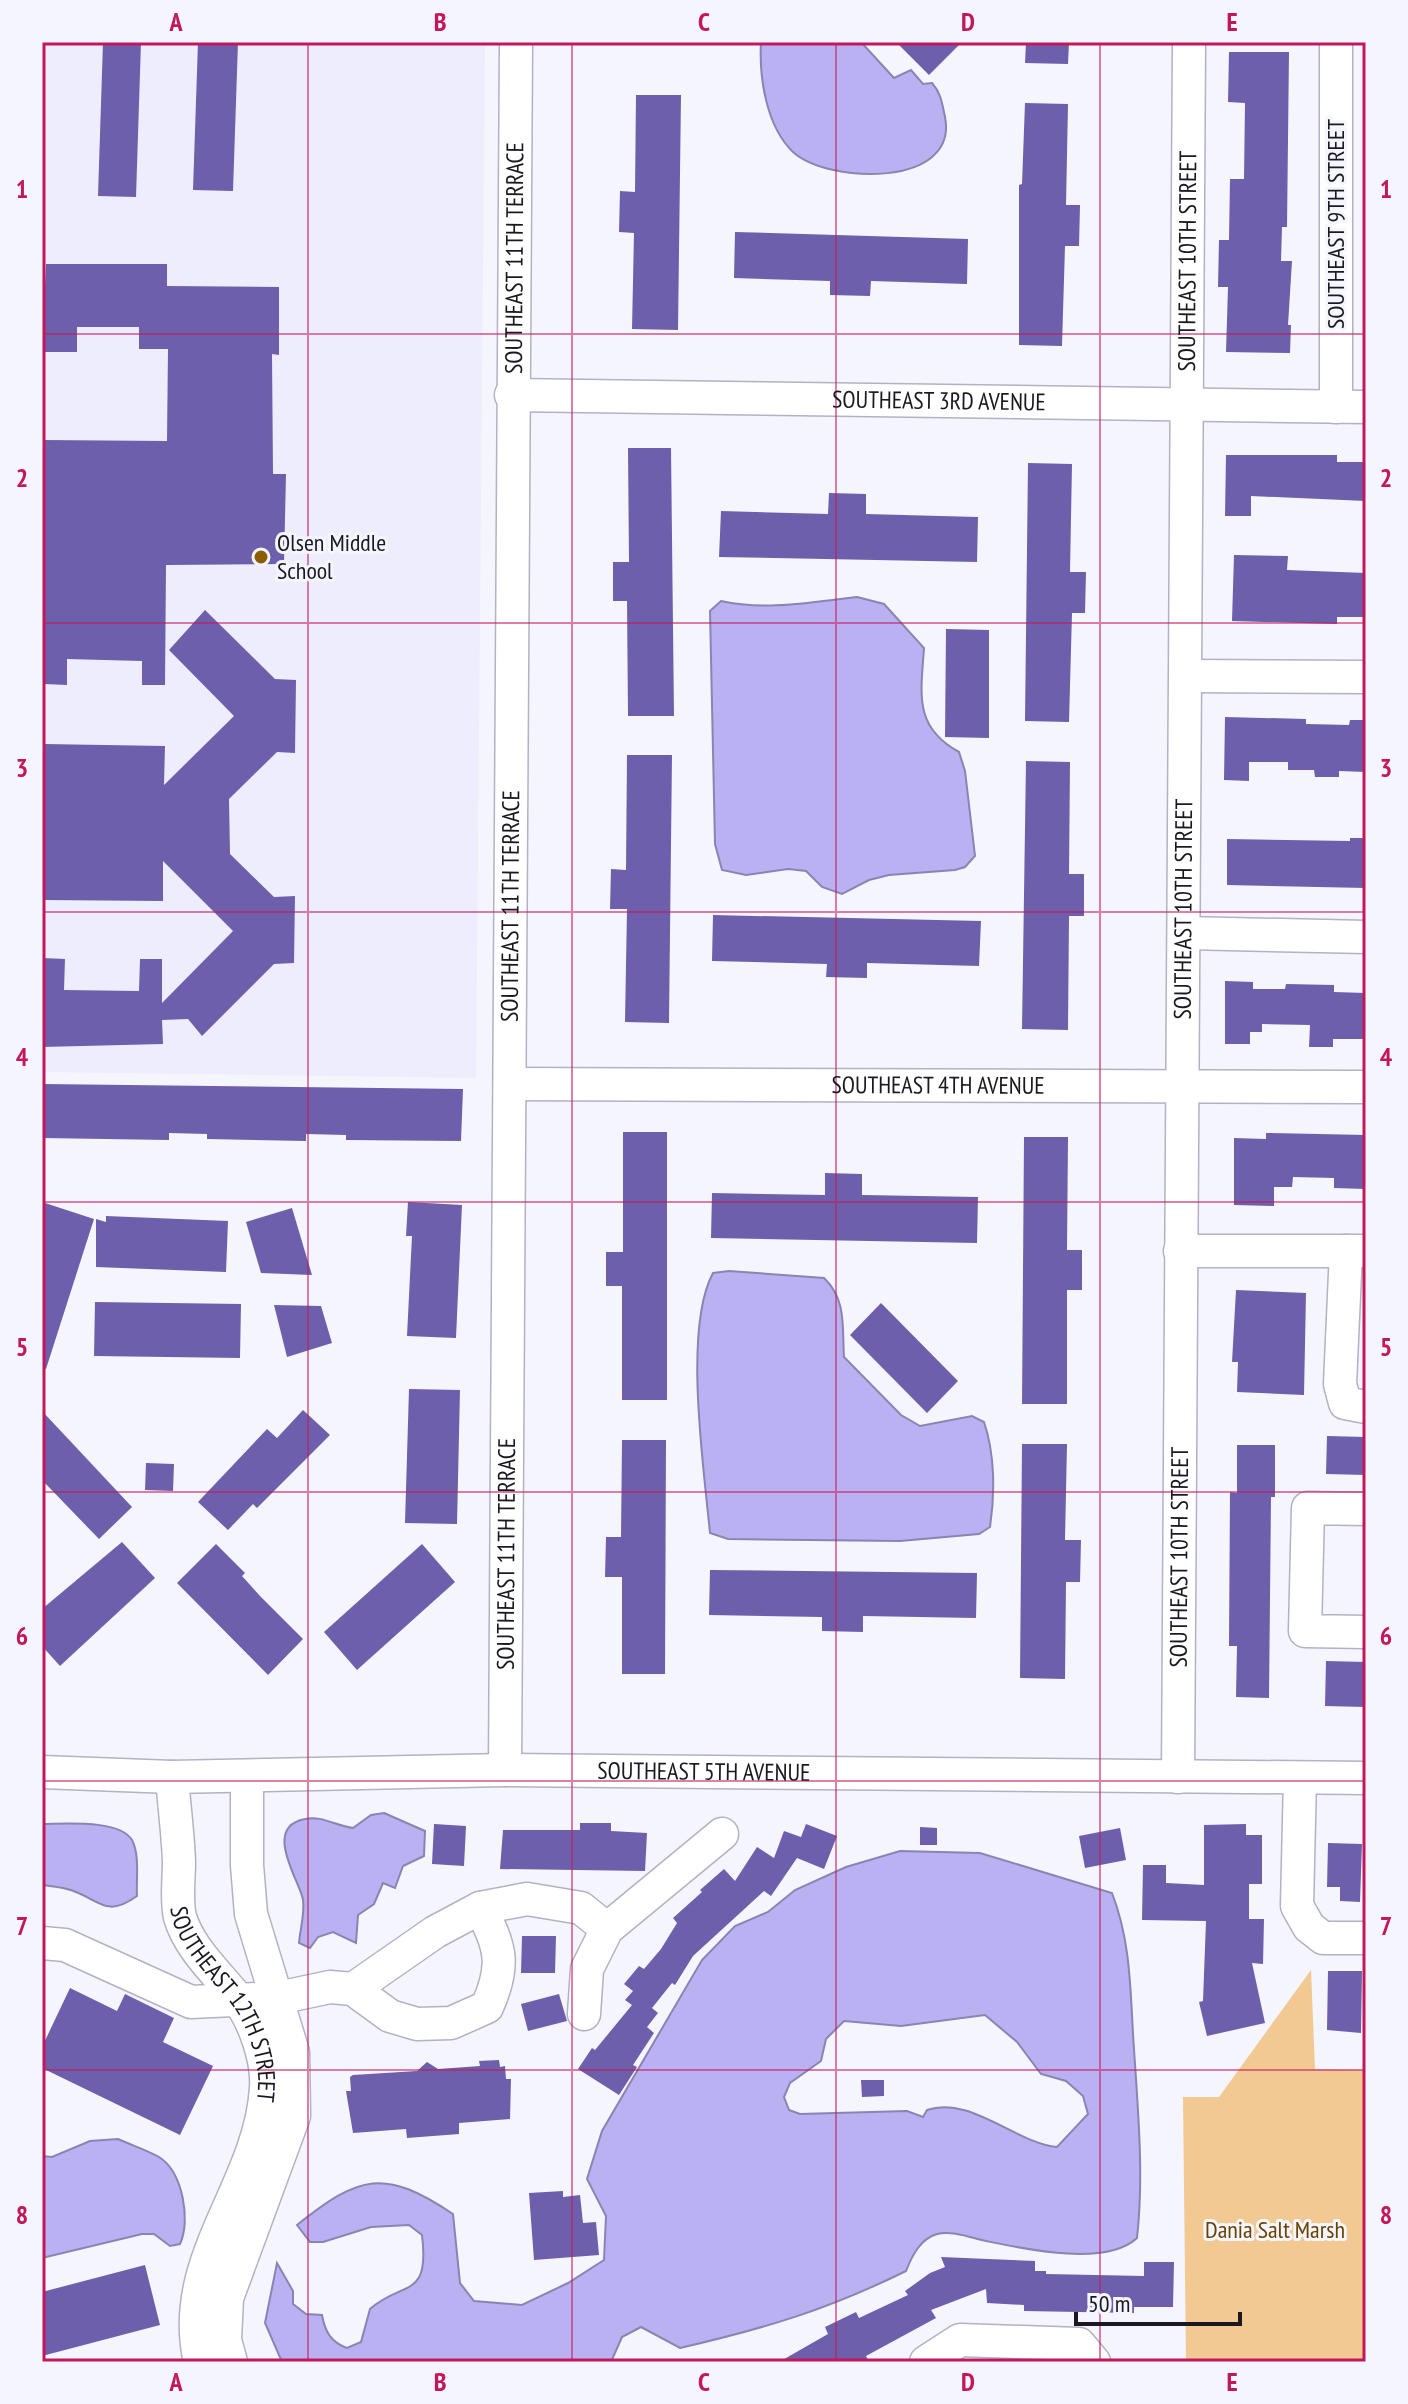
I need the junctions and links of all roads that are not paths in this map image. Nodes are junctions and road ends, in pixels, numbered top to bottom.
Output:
1 (516, 42) edge
2 (1189, 42) edge
3 (1336, 42) edge
4 (511, 395) junction
5 (1189, 404) junction
6 (1351, 407) edge
7 (1187, 676) junction
8 (1366, 677) edge
9 (1185, 933) junction
10 (1366, 937) edge
11 (510, 1084) junction
12 (1181, 1085) junction
13 (1366, 1087) edge
14 (1180, 1251) junction
15 (1356, 1251) edge
16 (1366, 1407) edge
17 (1366, 1509) edge
18 (1366, 1632) edge
19 (505, 1770) junction
20 (42, 1772) edge
21 (247, 1776) junction
22 (172, 1777) junction
23 (1178, 1777) junction
24 (1300, 1778) junction
25 (1366, 1778) edge
26 (722, 1834) dead end
27 (480, 1908) junction
28 (607, 1929) junction
29 (1366, 1938) edge
30 (42, 1943) edge
31 (353, 1989) junction
32 (278, 1998) junction
33 (238, 2000) junction
34 (584, 2014) dead end
35 (200, 2362) edge
36 (231, 2362) edge
37 (926, 2362) edge
38 (1094, 2362) edge

1 - 4 street, SOUTHEAST 11TH TERRACE
2 - 5 street, SOUTHEAST 10TH STREET
3 - 6 street, SOUTHEAST 9TH STREET
4 - 5 street, SOUTHEAST 3RD AVENUE
4 - 11 street, SOUTHEAST 11TH TERRACE
5 - 6 street, SOUTHEAST 3RD AVENUE
5 - 7 street, SOUTHEAST 10TH STREET
7 - 8 street
7 - 9 street, SOUTHEAST 10TH STREET
9 - 10 street
9 - 12 street, SOUTHEAST 10TH STREET
11 - 12 street, SOUTHEAST 4TH AVENUE
11 - 19 street, SOUTHEAST 11TH TERRACE
12 - 13 street, SOUTHEAST 4TH AVENUE
12 - 14 street, SOUTHEAST 10TH STREET
14 - 15 street
14 - 23 street, SOUTHEAST 10TH STREET
15 - 16 street
17 - 18 street
19 - 21 street, SOUTHEAST 5TH AVENUE
19 - 23 street, SOUTHEAST 5TH AVENUE
20 - 22 street, SOUTHEAST 5TH AVENUE
21 - 22 street, SOUTHEAST 5TH AVENUE
21 - 32 street, SOUTHEAST 12TH STREET
22 - 33 street, SOUTHEAST 12TH STREET
23 - 24 street, SOUTHEAST 5TH AVENUE
24 - 25 street, SOUTHEAST 5TH AVENUE
24 - 29 street
26 - 28 street
27 - 28 street
27 - 31 street
27 - 31 street
28 - 34 street
30 - 33 street
31 - 32 street
32 - 33 street
32 - 36 street, SOUTHEAST 12TH STREET
33 - 35 street, SOUTHEAST 12TH STREET
37 - 38 street

